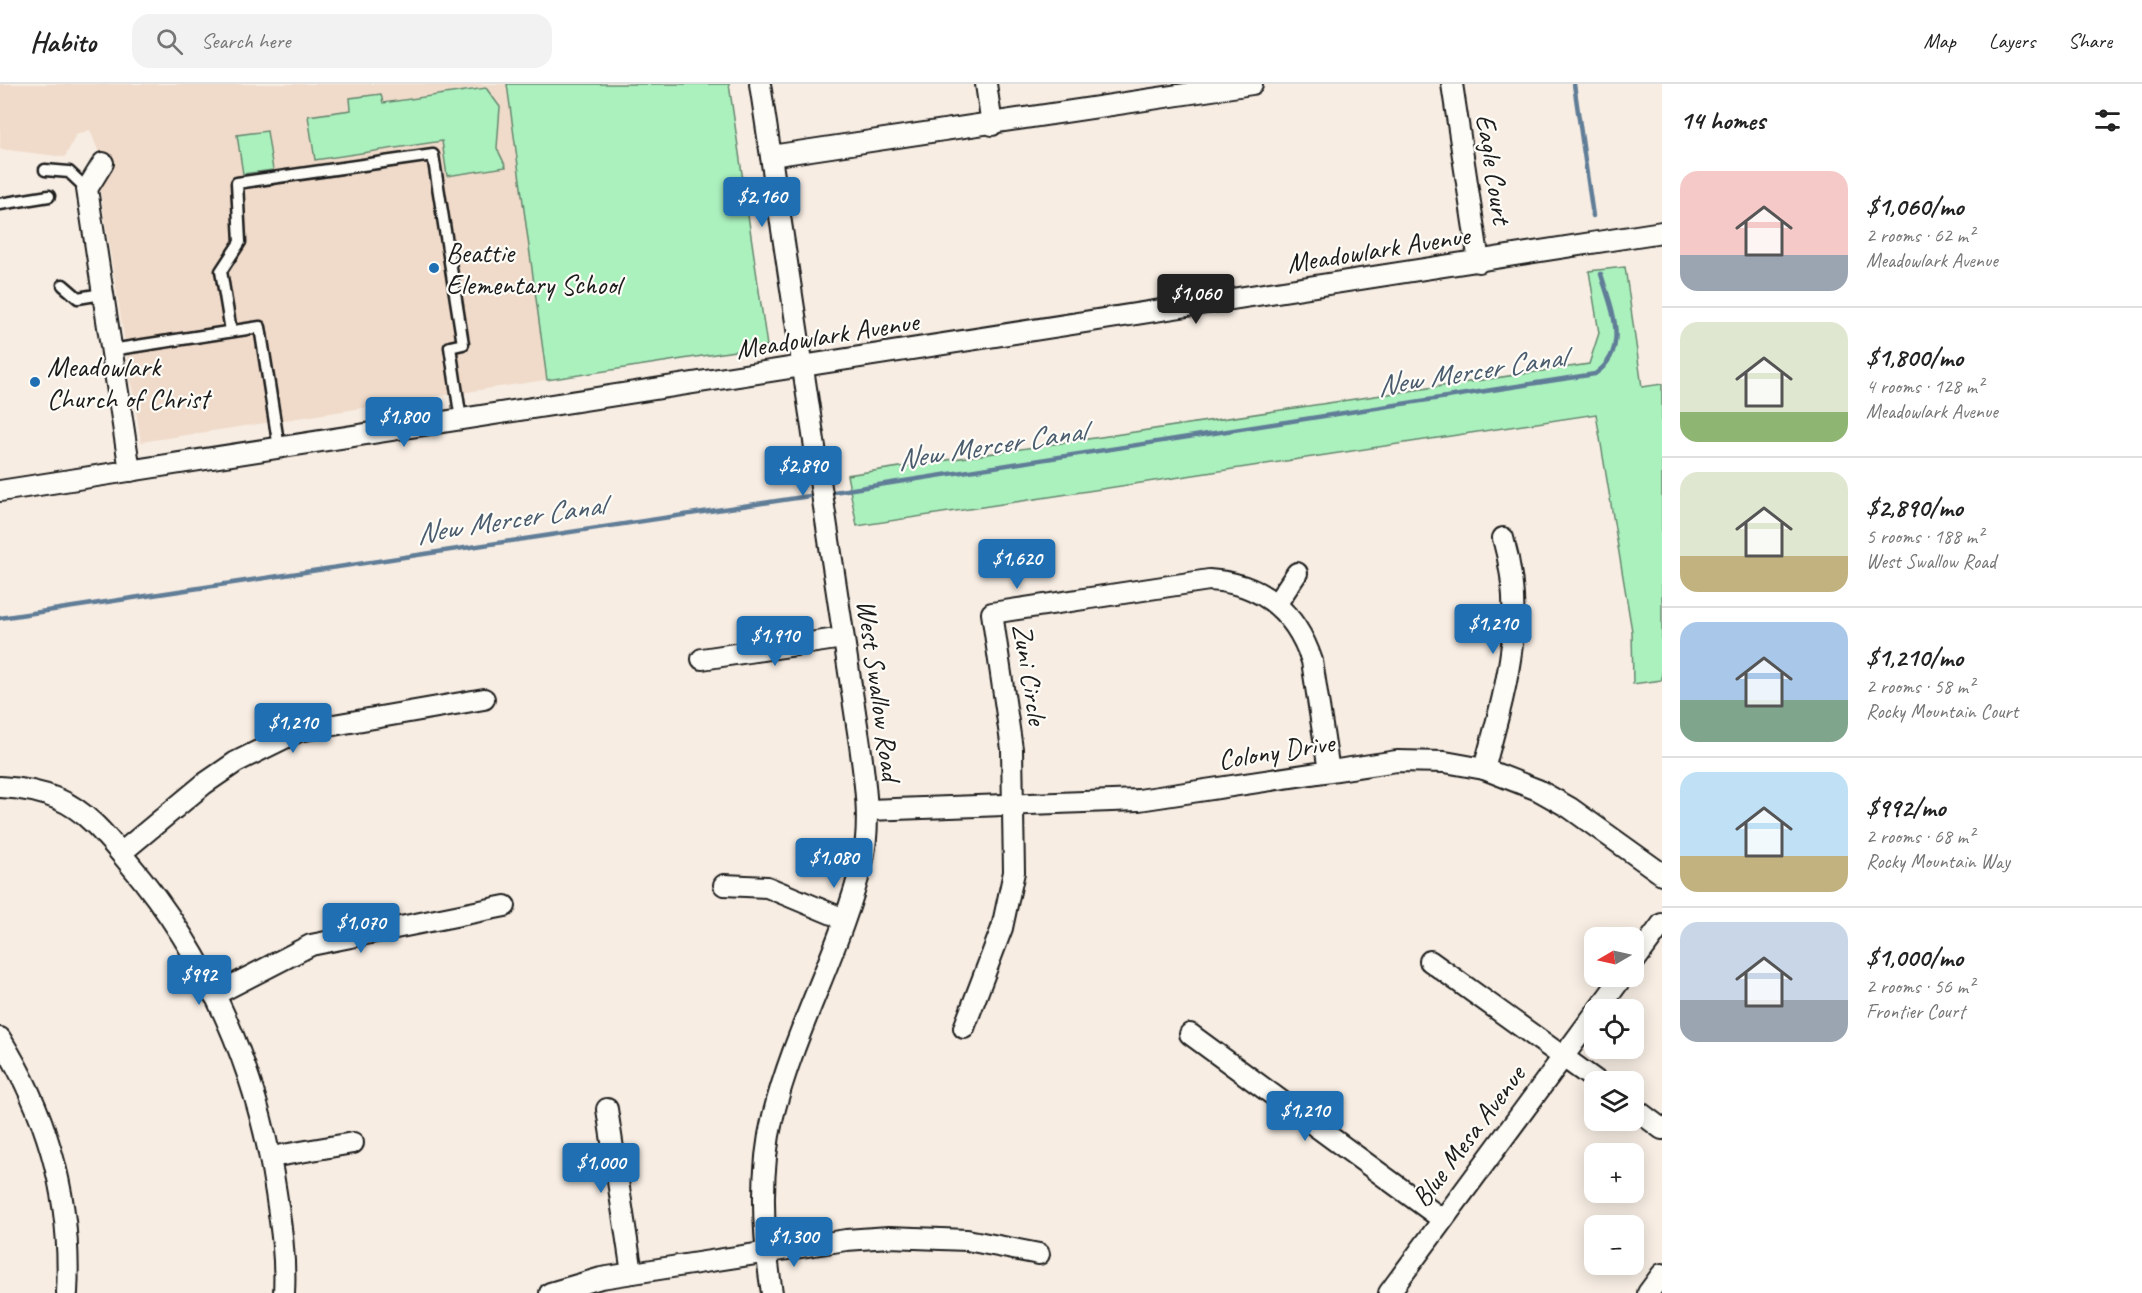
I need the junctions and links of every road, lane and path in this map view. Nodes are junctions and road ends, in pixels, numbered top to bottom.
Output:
1 (760, 84) edge
2 (986, 84) edge
3 (1252, 84) edge
4 (1452, 84) edge
5 (1216, 87) edge
6 (992, 125) junction
7 (771, 156) junction
8 (103, 163) dead end
9 (45, 170) dead end
10 (87, 189) junction
11 (49, 196) dead end
12 (0, 204) edge
13 (1662, 232) edge
14 (1479, 262) junction
15 (63, 285) dead end
16 (102, 294) junction
17 (231, 331) junction
18 (111, 350) junction
19 (802, 367) junction
20 (461, 420) junction
21 (279, 448) junction
22 (130, 471) junction
23 (0, 491) edge
24 (1503, 538) dead end
25 (1297, 573) dead end
26 (1277, 603) junction
27 (843, 638) junction
28 (702, 659) dead end
29 (484, 699) dead end
30 (1484, 769) junction
31 (1329, 771) junction
32 (0, 787) edge
33 (1015, 805) junction
34 (868, 810) junction
35 (121, 853) junction
36 (1662, 874) edge
37 (724, 885) dead end
38 (505, 906) dead end
39 (844, 919) junction
40 (1662, 924) edge
41 (1644, 948) edge
42 (1430, 961) dead end
43 (214, 995) junction
44 (964, 1028) dead end
45 (1584, 1029) edge
46 (1190, 1034) dead end
47 (0, 1038) edge
48 (1564, 1056) junction
49 (1584, 1071) edge
50 (607, 1109) dead end
51 (1644, 1116) edge
52 (1662, 1129) edge
53 (353, 1143) dead end
54 (271, 1156) junction
55 (1442, 1219) junction
56 (766, 1253) junction
57 (1039, 1254) dead end
58 (632, 1273) junction
59 (1662, 1274) edge
60 (67, 1293) edge
61 (284, 1293) edge
62 (550, 1293) edge
63 (772, 1293) edge
64 (1389, 1293) edge
65 (1648, 1293) edge

1 - 7 street, West Swallow Road
2 - 6 street
3 - 5 street
4 - 14 street, Eagle Court
5 - 6 street
6 - 7 street
7 - 19 street, West Swallow Road
8 - 10 street
9 - 10 lane
10 - 16 street
11 - 12 lane
13 - 14 street, Meadowlark Avenue
14 - 19 street, Meadowlark Avenue
15 - 16 lane
16 - 18 street
17 - 18 lane
17 - 20 lane
17 - 21 lane
18 - 22 street
19 - 20 street, Meadowlark Avenue
19 - 27 street, West Swallow Road
20 - 21 street, Meadowlark Avenue
21 - 22 street, Meadowlark Avenue
22 - 23 street, Meadowlark Avenue
24 - 30 street
25 - 26 street
26 - 31 street, Zuni Circle
26 - 33 street, Zuni Circle
27 - 28 street
27 - 34 street, West Swallow Road
29 - 35 street
30 - 31 street, Colony Drive
30 - 36 street, Colony Drive
31 - 33 street, Colony Drive
32 - 35 street
33 - 34 street, Colony Drive
33 - 44 street, Zuni Circle
34 - 39 street, West Swallow Road
35 - 43 street
37 - 39 street
38 - 43 street
39 - 56 street, West Swallow Road
40 - 41 street
42 - 48 street
43 - 54 street
45 - 48 street, Blue Mesa Avenue
46 - 55 street
47 - 60 street
48 - 49 street
48 - 55 street, Blue Mesa Avenue
50 - 58 street
51 - 52 street
53 - 54 street
54 - 61 street
55 - 64 street, Blue Mesa Avenue
56 - 57 street
56 - 58 street
56 - 63 street, West Swallow Road
58 - 62 street
59 - 65 street

